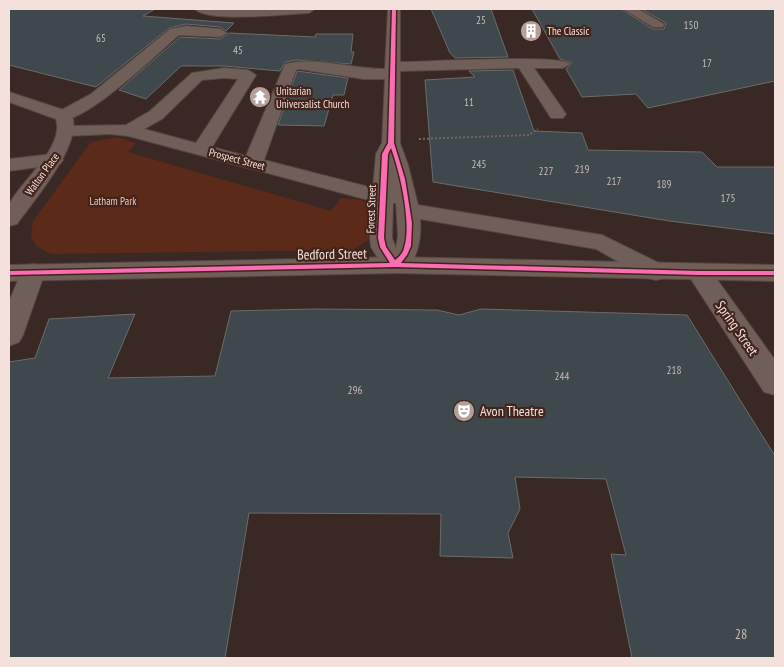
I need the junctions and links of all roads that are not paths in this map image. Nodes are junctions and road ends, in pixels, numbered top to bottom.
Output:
1 (200, 9) edge
2 (309, 9) edge
3 (394, 9) edge
4 (630, 9) edge
5 (658, 24) dead end
6 (220, 33) dead end
7 (524, 63) junction
8 (563, 64) dead end
9 (392, 70) junction
10 (9, 97) edge
11 (557, 114) road end
12 (66, 124) junction
13 (129, 131) junction
14 (391, 142) junction
15 (201, 150) junction
16 (52, 160) junction
17 (11, 162) edge
18 (253, 163) junction
19 (382, 197) junction
20 (406, 204) junction
21 (9, 219) edge
22 (395, 265) junction
23 (16, 270) edge
24 (656, 272) junction
25 (699, 273) junction
26 (775, 273) edge
27 (9, 335) edge
28 (775, 383) edge

1 - 2 street
3 - 9 street, Forest Street
4 - 5 street
6 - 12 street
7 - 8 street
7 - 9 street
7 - 11 street
9 - 14 street, Forest Street
9 - 18 street
10 - 12 main road, Prospect Street
12 - 13 street, Prospect Street
12 - 16 main road, Walton Place
13 - 15 street, Prospect Street
13 - 15 street
14 - 19 street, Forest Street
14 - 20 street, Forest Street
15 - 18 street, Prospect Street
16 - 17 street
16 - 21 main road, Walton Place
18 - 19 street, Prospect Street
19 - 20 street, Prospect Street
19 - 22 street, Forest Street
20 - 22 street, Forest Street
20 - 24 street, Prospect Street
22 - 23 main road, Bedford Street
22 - 24 main road, Bedford Street
23 - 27 street
24 - 25 main road, Bedford Street
25 - 26 main road, Bedford Street
25 - 28 street, Spring Street

